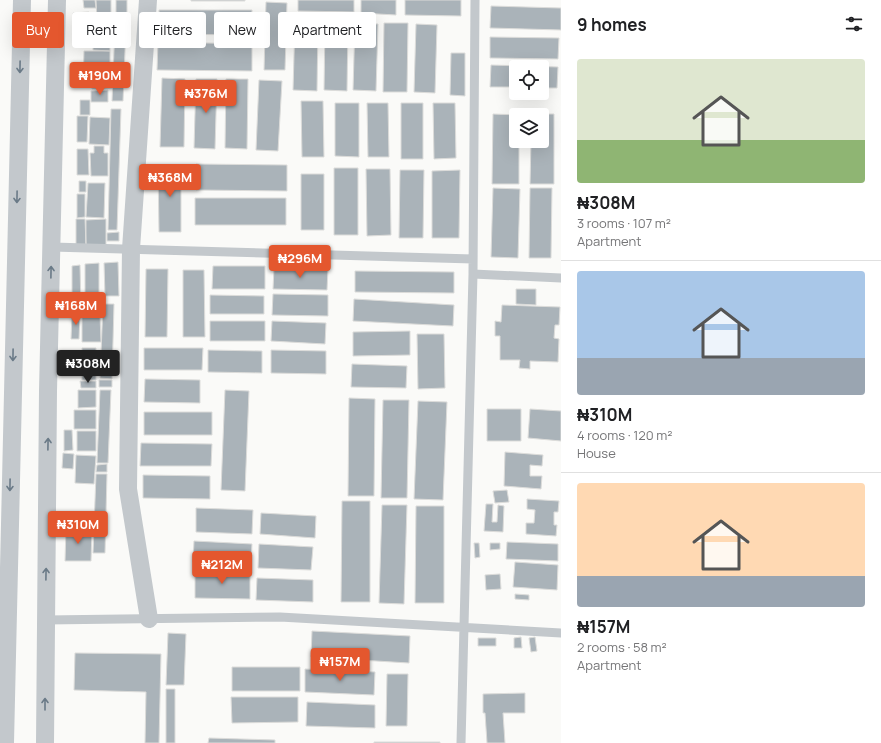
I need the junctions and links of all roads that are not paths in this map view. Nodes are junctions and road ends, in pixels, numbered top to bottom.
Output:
1 (22, 0) edge
2 (57, 0) edge
3 (148, 0) edge
4 (475, 0) edge
5 (52, 247) junction
6 (131, 249) junction
7 (473, 259) junction
8 (473, 274) junction
9 (561, 278) edge
10 (7, 325) edge
11 (149, 619) junction
12 (46, 620) junction
13 (465, 628) junction
14 (561, 633) edge
15 (5, 743) edge
16 (45, 743) edge
17 (461, 743) edge

1 -> 10 street
2 - 5 street
3 - 6 street
4 - 7 lane
5 - 6 lane
12 -> 5 street
6 - 7 lane
6 - 11 street
7 - 8 lane
8 - 9 lane
8 - 13 lane
10 -> 15 street
11 - 12 lane
11 - 13 lane
16 -> 12 street
13 - 14 lane
13 - 17 lane

